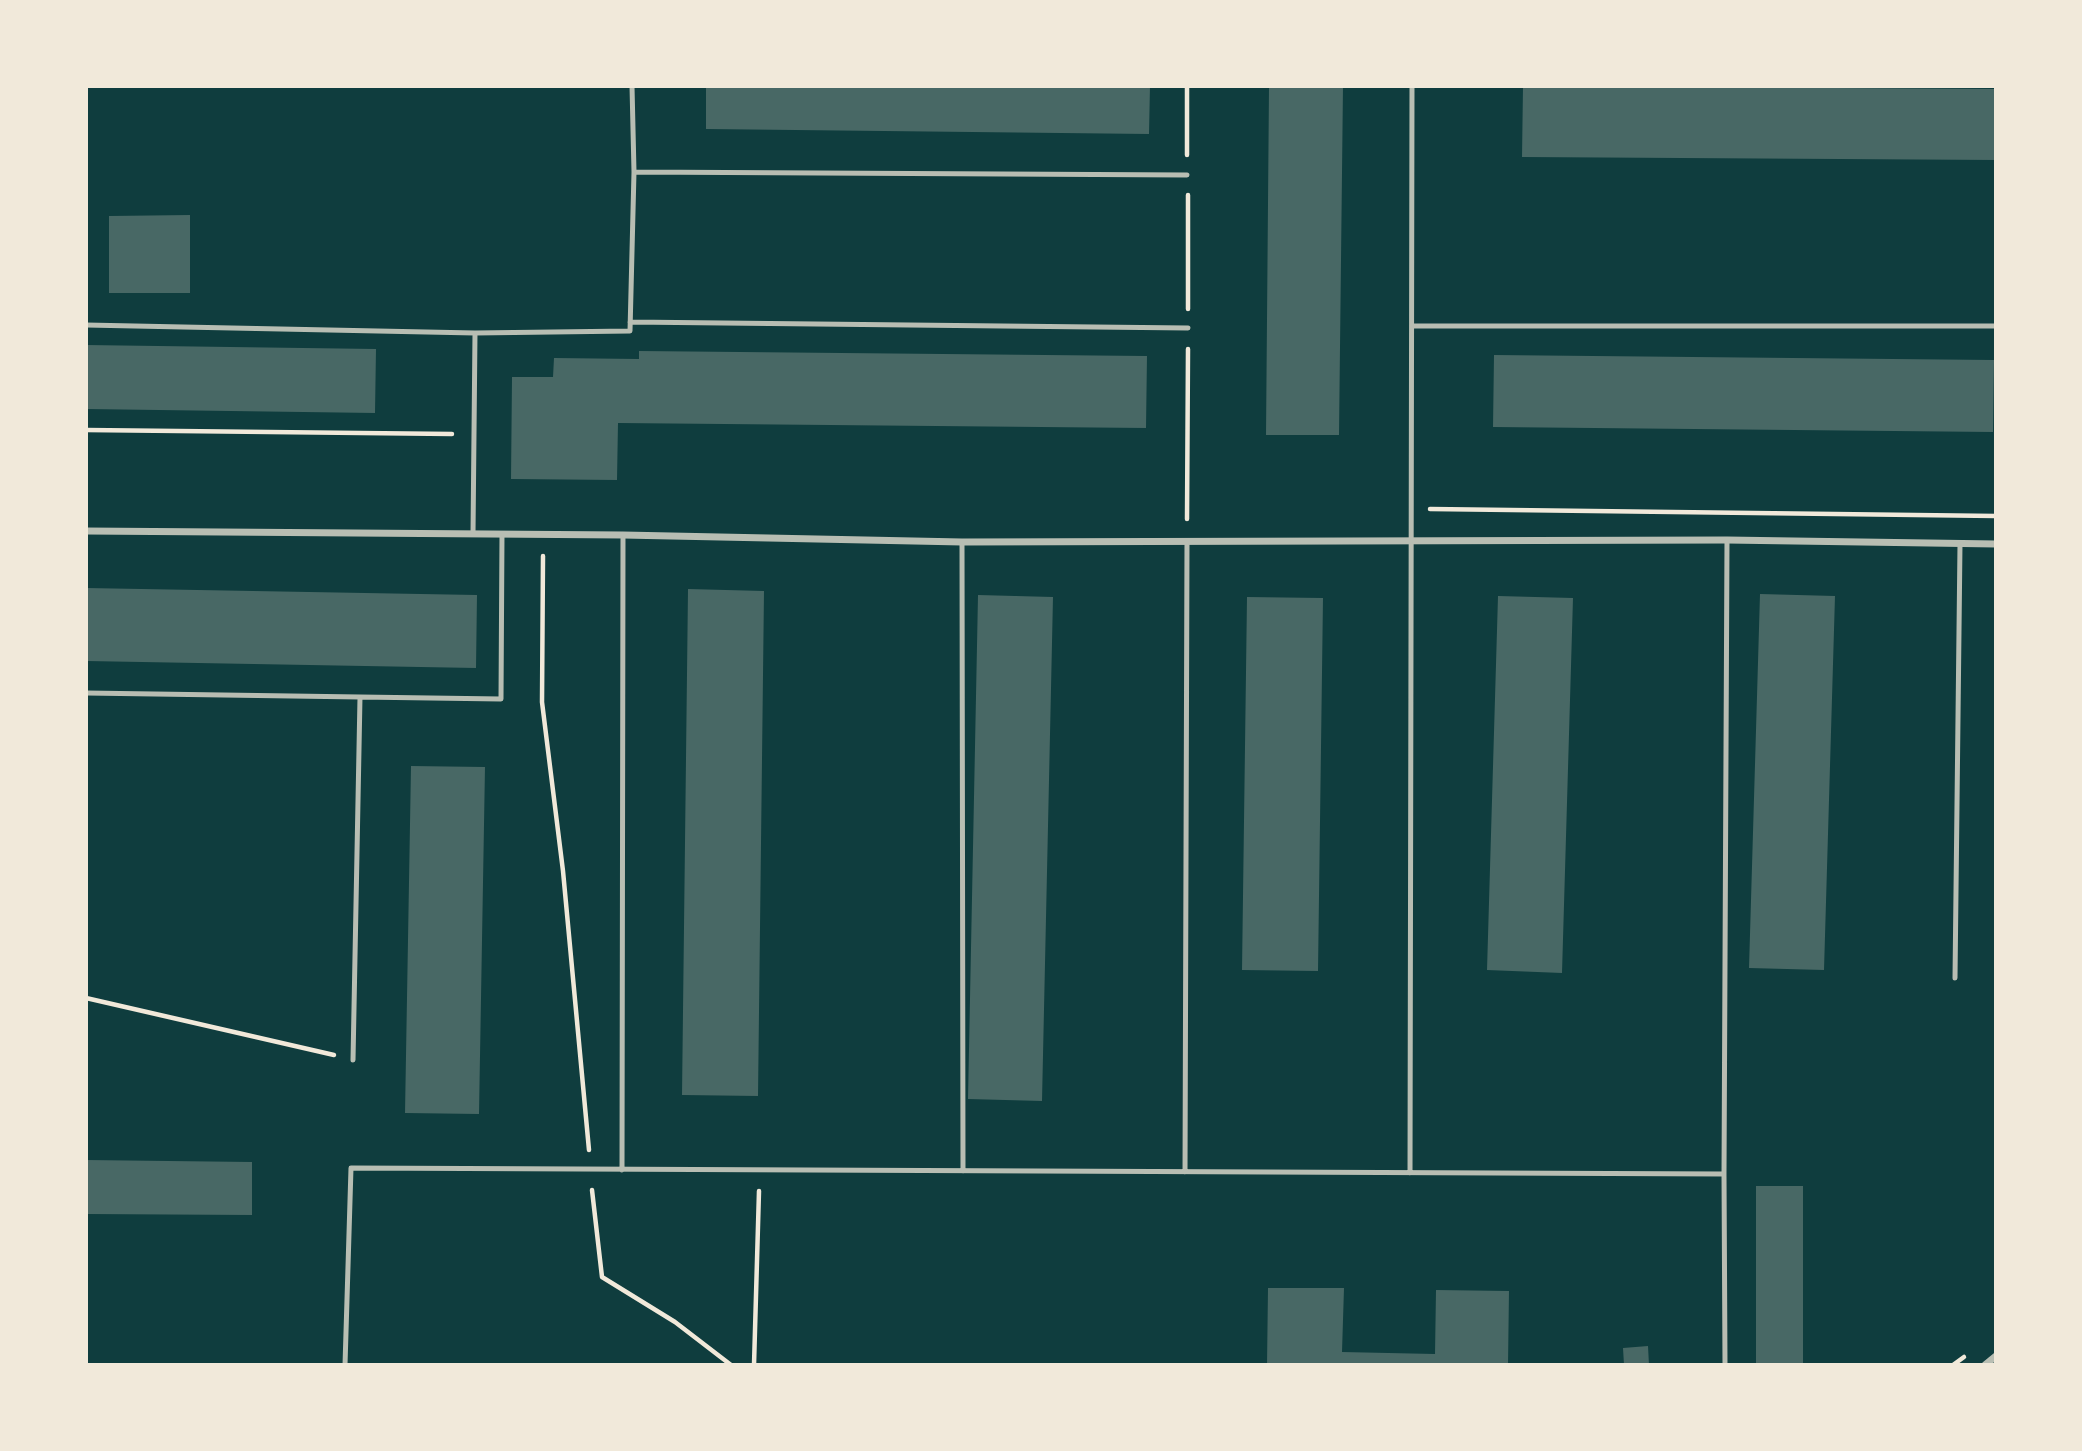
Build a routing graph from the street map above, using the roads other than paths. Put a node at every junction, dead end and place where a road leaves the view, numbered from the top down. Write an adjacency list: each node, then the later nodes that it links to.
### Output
1 (632, 86): 3 (lane)
2 (1412, 86): 7 (lane)
3 (634, 172): 4 (lane); 5 (lane)
4 (1187, 175)
5 (630, 322): 9 (lane); 10 (lane)
6 (86, 325): 10 (lane)
7 (1412, 326): 8 (lane); 15 (lane)
8 (1996, 326)
9 (1188, 328)
10 (475, 333): 12 (lane)
11 (86, 531): 12 (street)
12 (473, 534): 13 (street)
13 (502, 534): 14 (street); 22 (lane)
14 (623, 535): 18 (street); 25 (lane)
15 (1412, 540): 16 (street); 17 (street); 28 (lane)
16 (1727, 540): 19 (street); 29 (lane)
17 (1187, 541): 18 (street); 27 (lane)
18 (962, 542): 26 (lane)
19 (1960, 544): 20 (street); 23 (lane)
20 (1996, 544)
21 (86, 693): 22 (lane)
22 (360, 697): 24 (lane)
23 (1955, 978)
24 (353, 1060)
25 (621, 1170): 26 (lane); 31 (lane)
26 (963, 1171): 27 (lane)
27 (1185, 1172): 28 (lane)
28 (1410, 1173): 29 (lane)
29 (1724, 1174): 32 (lane)
30 (1996, 1356): 33 (street)
31 (345, 1365)
32 (1725, 1365)
33 (1985, 1365)

